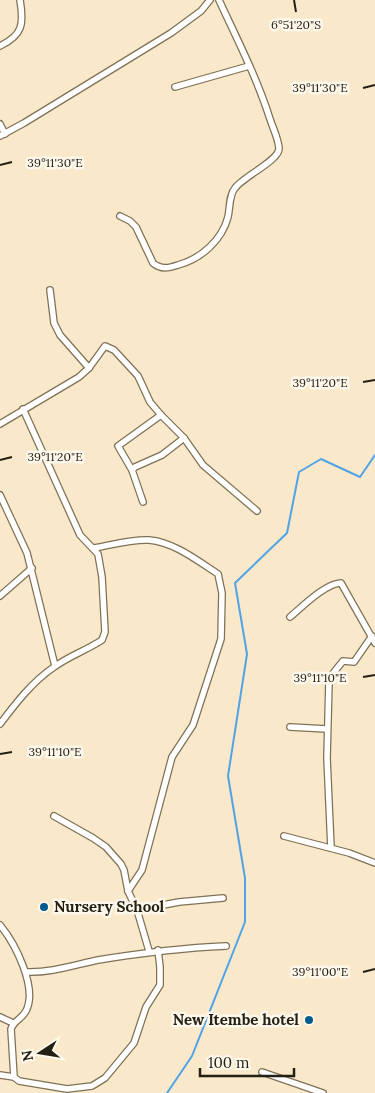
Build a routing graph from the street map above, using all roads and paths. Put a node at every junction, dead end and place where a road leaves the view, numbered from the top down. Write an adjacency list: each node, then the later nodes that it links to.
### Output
1 (20, 0): 4 (street)
2 (210, 0): 8 (street)
3 (219, 0): 5 (street)
4 (0, 46)
5 (249, 66): 6 (street); 9 (street)
6 (175, 87)
7 (0, 124): 8 (street)
8 (3, 135)
9 (120, 216)
10 (50, 290): 11 (street)
11 (89, 368): 12 (street); 13 (street)
12 (23, 409): 14 (street); 20 (street)
13 (161, 415): 15 (street); 16 (street)
14 (0, 424)
15 (184, 438): 16 (street); 19 (street)
16 (132, 470): 18 (street)
17 (0, 495): 21 (street)
18 (143, 502)
19 (257, 511)
20 (94, 548): 26 (street); 34 (street)
21 (32, 568): 22 (street); 26 (street)
22 (0, 596)
23 (290, 617): 24 (street)
24 (372, 636): 25 (street); 29 (street)
25 (375, 643)
26 (55, 666): 27 (street)
27 (0, 724)
28 (290, 727): 29 (street)
29 (327, 729): 32 (street)
30 (54, 816): 34 (street)
31 (284, 836): 32 (street)
32 (331, 848): 33 (street)
33 (375, 863)
34 (128, 891): 36 (street)
35 (223, 898): 36 (street)
36 (137, 910): 40 (street)
37 (0, 925): 41 (street)
38 (226, 946): 39 (street)
39 (158, 950): 40 (street); 46 (street)
40 (150, 951): 41 (street)
41 (26, 972): 43 (street)
42 (0, 1018): 43 (street)
43 (13, 1023): 46 (street)
44 (262, 1072): 47 (street)
45 (0, 1075): 46 (street)
46 (14, 1077)
47 (305, 1090): 48 (street)
48 (323, 1093)

